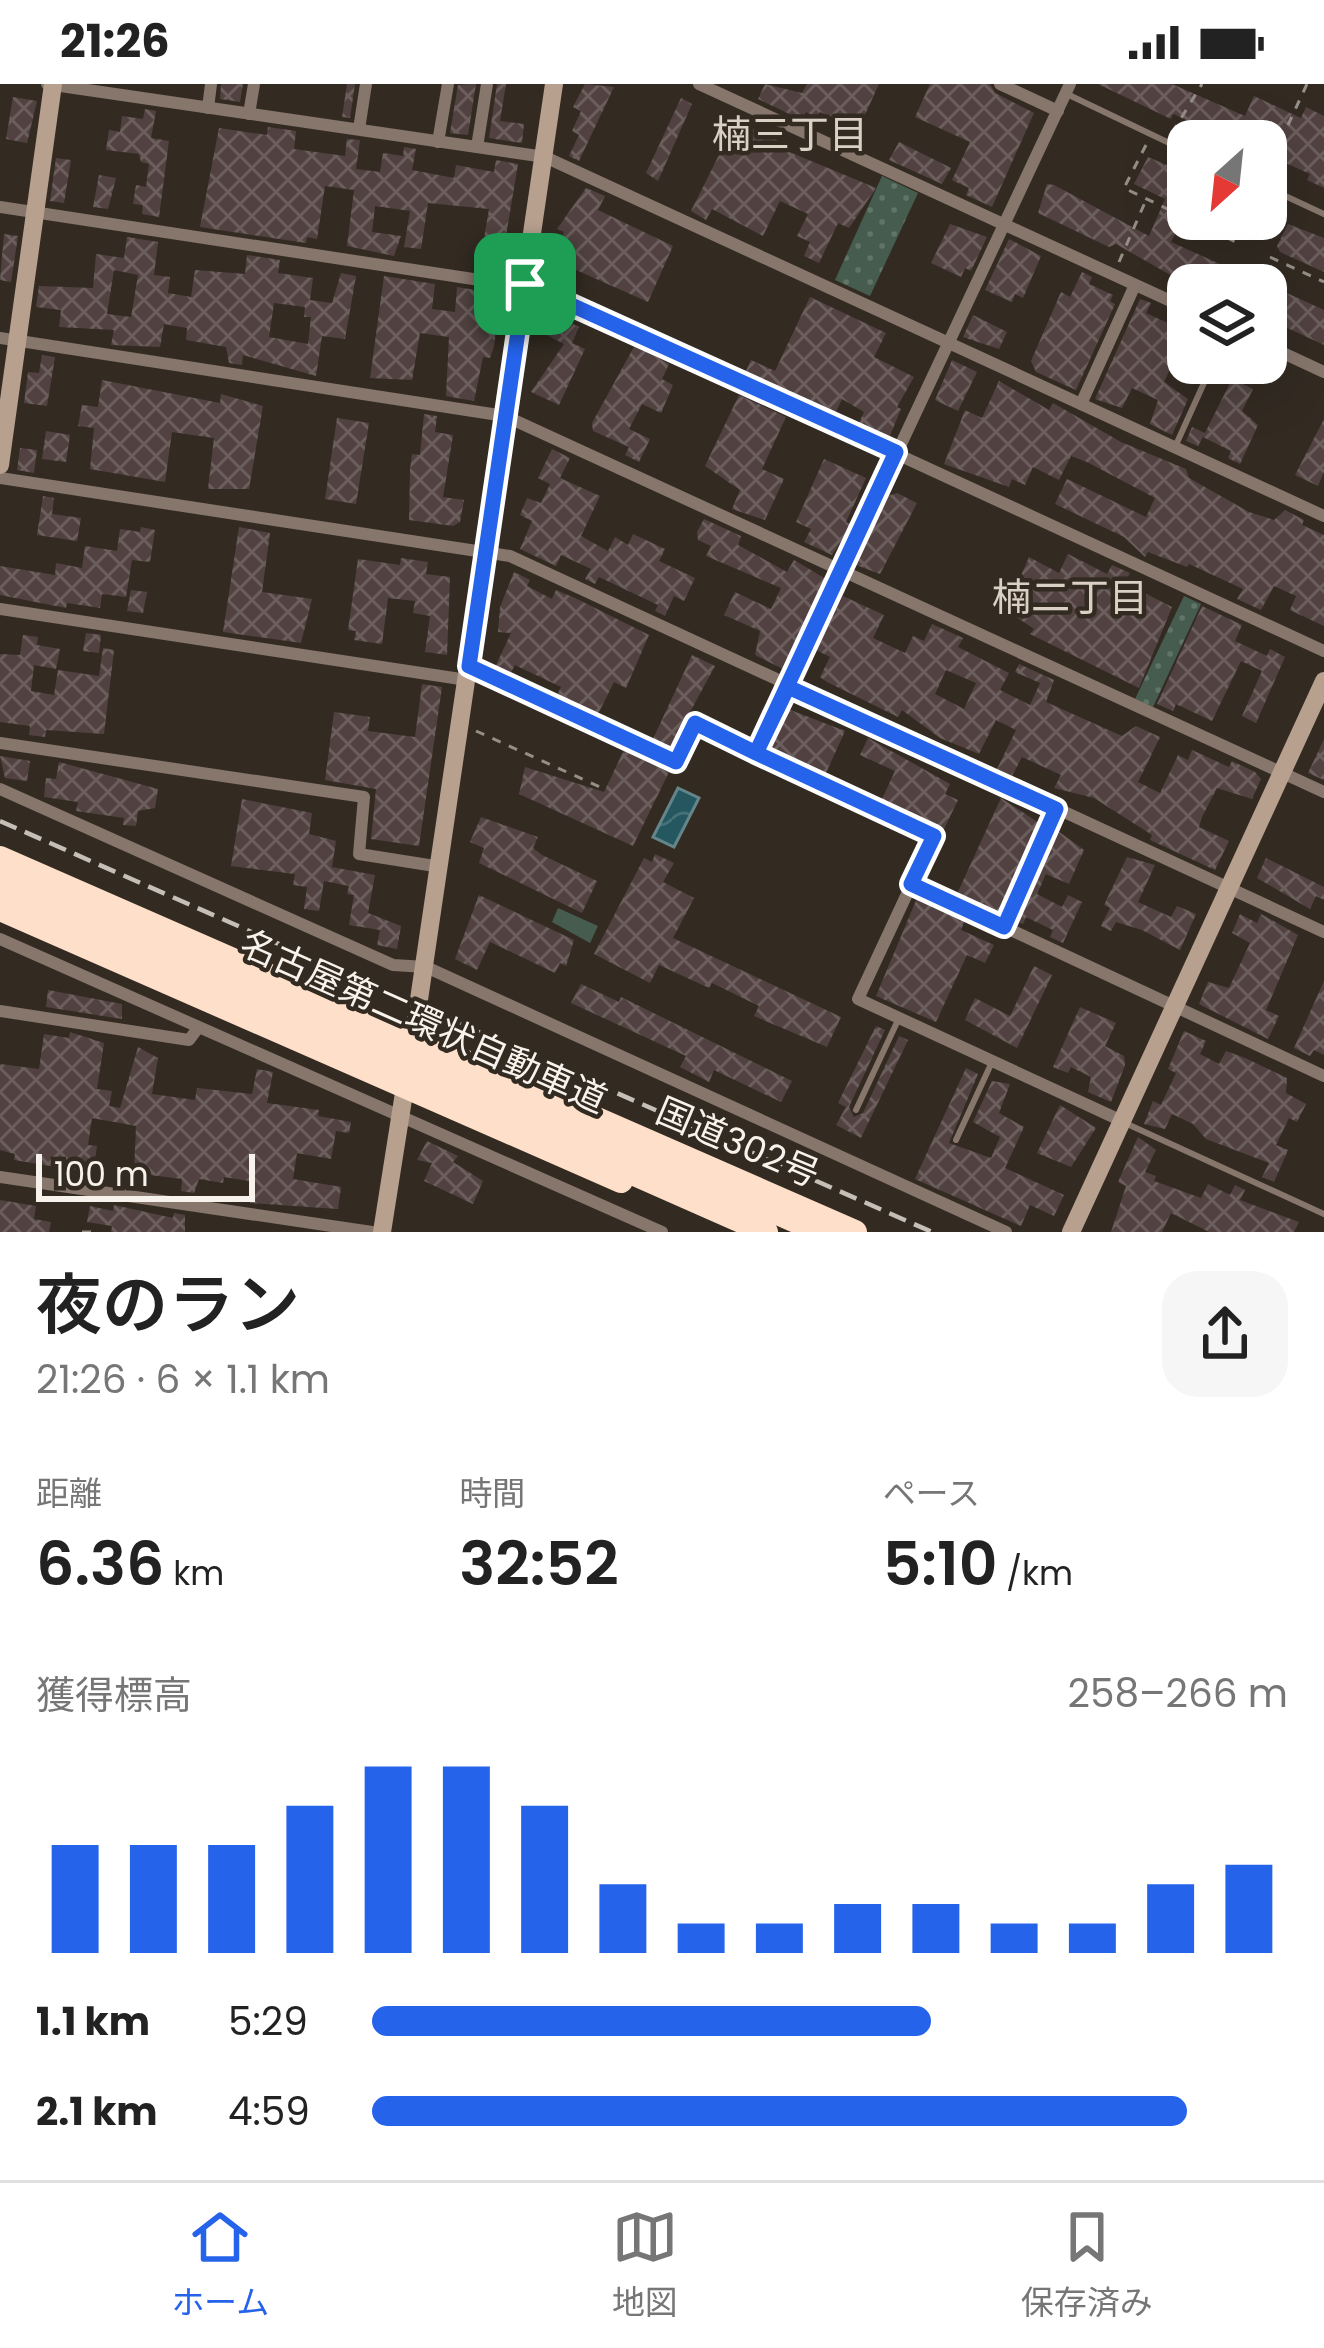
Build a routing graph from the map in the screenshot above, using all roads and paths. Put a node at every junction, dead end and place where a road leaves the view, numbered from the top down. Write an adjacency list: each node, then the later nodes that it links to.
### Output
1 (51, 84): 13 (street); 27 (main road)
2 (212, 84): 13 (street)
3 (254, 84): 15 (street)
4 (366, 84): 17 (street)
5 (448, 84): 19 (street)
6 (487, 84): 22 (street)
7 (554, 84): 23 (main road)
8 (699, 84): 29 (street)
9 (1000, 84): 14 (street)
10 (1202, 84): 18 (path)
11 (1306, 84): 16 (path)
12 (1068, 89): 14 (street); 18 (lane)
13 (208, 108): 15 (street)
14 (1058, 111): 29 (street)
15 (249, 114): 17 (street)
16 (1288, 125)
17 (359, 129): 19 (street)
18 (1163, 140): 20 (lane)
19 (438, 142): 22 (street)
20 (1167, 142)
21 (1147, 143): 25 (path)
22 (477, 147): 23 (street)
23 (544, 158): 34 (main road); 38 (street)
24 (1287, 197): 28 (lane)
25 (1146, 200): 30 (path); 32 (path)
26 (0, 207): 27 (street)
27 (35, 213): 34 (street); 37 (main road)
28 (1324, 214)
29 (1004, 223): 32 (street); 38 (street)
30 (1242, 245)
31 (1270, 257): 33 (path)
32 (1114, 274): 35 (street)
33 (1324, 282)
34 (525, 284): 43 (main road); 45 (street)
35 (1136, 285): 36 (street); 42 (street)
36 (1167, 299)
37 (8, 339): 43 (street); 46 (main road)
38 (948, 340): 42 (street); 45 (street)
39 (1287, 355): 40 (street)
40 (1324, 372)
41 (1204, 384): 44 (lane)
42 (1081, 404): 44 (street)
43 (505, 416): 49 (main road); 50 (street)
44 (1175, 447): 48 (street)
45 (896, 452): 50 (street); 52 (street)
46 (0, 465)
47 (0, 478): 49 (street)
48 (1324, 516)
49 (486, 549): 53 (main road); 55 (street)
50 (841, 569): 55 (street); 59 (street)
51 (0, 609): 53 (street)
52 (1324, 652)
53 (468, 673): 58 (street); 65 (main road)
54 (1324, 681): 59 (main road)
55 (788, 687): 58 (street); 63 (street)
56 (476, 731): 60 (path)
57 (0, 742): 65 (street)
58 (756, 753): 67 (street)
59 (1281, 772): 62 (street); 68 (main road)
60 (600, 787)
61 (0, 789): 76 (street)
62 (1324, 792)
63 (1056, 809): 68 (street); 72 (street)
64 (0, 858): 81 (highway, 国道302号)
65 (441, 867): 76 (main road)
66 (0, 873): 95 (highway, 名古屋第二環状自動車道, bridge)
67 (911, 884): 72 (street); 79 (street)
68 (1230, 890): 73 (street); 77 (main road)
69 (0, 894): 102 (highway, 名古屋第二環状自動車道, bridge)
70 (0, 909): 71 (highway)
71 (41, 927): 75 (street); 82 (highway)
72 (1004, 927): 77 (street)
73 (1324, 932)
74 (0, 939): 75 (street)
75 (59, 966): 80 (street)
76 (426, 968): 81 (main road); 104 (street)
77 (1174, 1007): 85 (street); 89 (main road)
78 (0, 1011): 80 (street)
79 (899, 1018): 83 (street); 87 (lane)
80 (198, 1028): 84 (street)
81 (413, 1038): 86 (main road); 103 (highway, 国道302号)
82 (336, 1058): 84 (street); 86 (highway)
83 (993, 1062): 89 (street); 91 (lane)
84 (288, 1067): 88 (street)
85 (1324, 1076)
86 (405, 1088): 88 (main road); 90 (highway)
87 (856, 1110)
88 (400, 1116): 93 (street); 99 (main road)
89 (1122, 1121): 94 (lane); 105 (main road)
90 (522, 1138): 93 (street); 101 (highway)
91 (956, 1140)
92 (0, 1177): 98 (street)
93 (541, 1179): 100 (street)
94 (1324, 1214)
95 (814, 1229)
96 (82, 1232): 97 (path)
97 (97, 1232)
98 (372, 1232)
99 (382, 1232)
100 (662, 1232)
101 (739, 1232)
102 (766, 1232)
103 (855, 1232)
104 (1006, 1232)
105 (1071, 1232)

